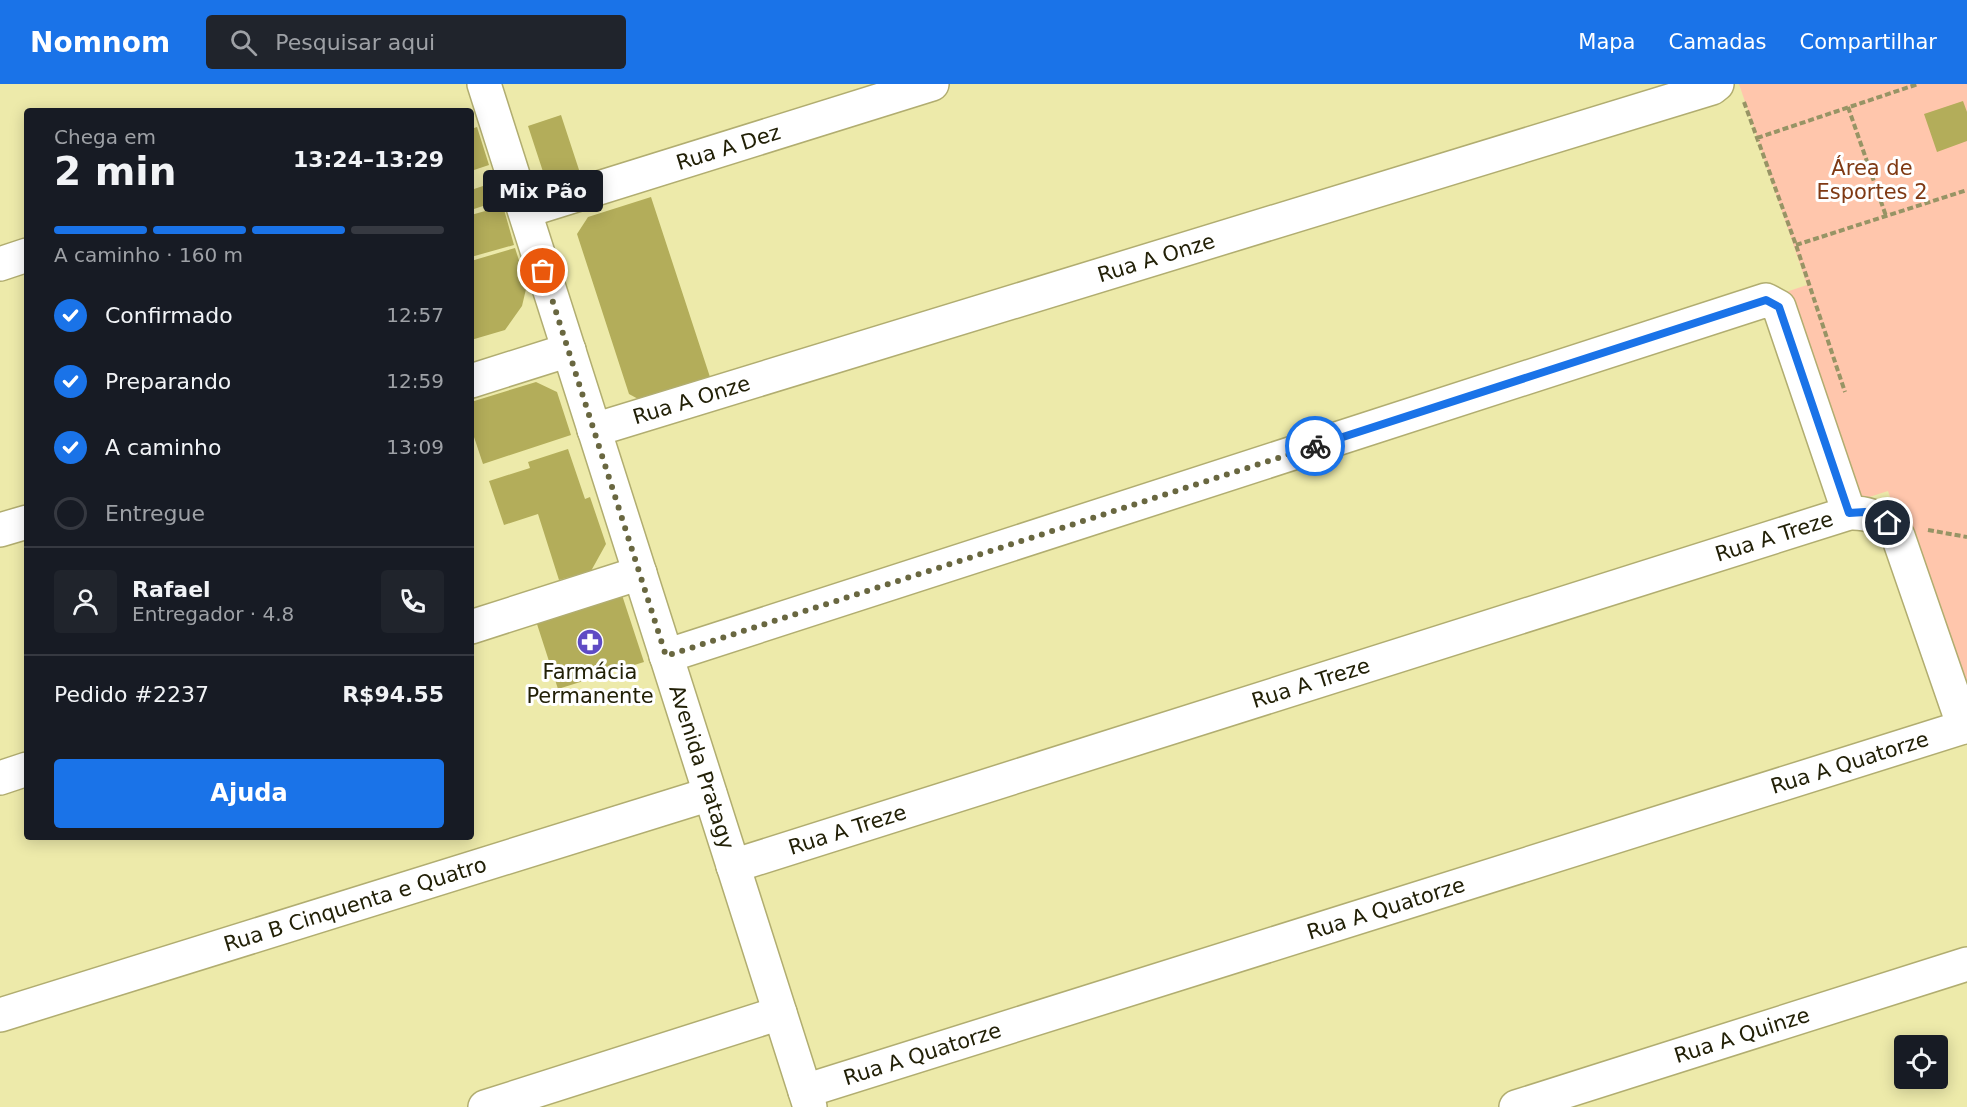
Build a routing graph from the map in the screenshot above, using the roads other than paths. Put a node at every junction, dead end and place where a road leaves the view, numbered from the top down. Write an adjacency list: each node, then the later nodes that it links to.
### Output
1 (932, 84): 4 (street, Rua A Dez)
2 (1729, 89): 9 (street, Rua A Onze)
3 (482, 100): 4 (street, Avenida Pratagy)
4 (525, 211): 7 (street, Avenida Pratagy)
5 (24, 256): 6 (street)
6 (0, 264)
7 (569, 350): 8 (street); 9 (street, Avenida Pratagy)
8 (474, 380)
9 (594, 430): 13 (street, Avenida Pratagy)
10 (1849, 513): 15 (street); 16 (street, Rua A Treze); 20 (street, Rua A Treze)
11 (24, 523): 12 (street)
12 (0, 530)
13 (640, 573): 14 (street); 15 (street, Avenida Pratagy)
14 (474, 626)
15 (666, 656): 19 (street, Avenida Pratagy)
16 (1965, 726): 24 (street, Rua A Quatorze)
17 (24, 770): 18 (street)
18 (0, 778)
19 (710, 794): 20 (street, Avenida Pratagy); 23 (street, Rua B Cinquenta e Quatro)
20 (733, 866): 22 (street, Avenida Pratagy)
21 (1967, 964): 26 (street, Rua A Quinze)
22 (780, 1013): 24 (street, Avenida Pratagy); 25 (street)
23 (0, 1015)
24 (808, 1099)
25 (485, 1107)
26 (1516, 1107)

